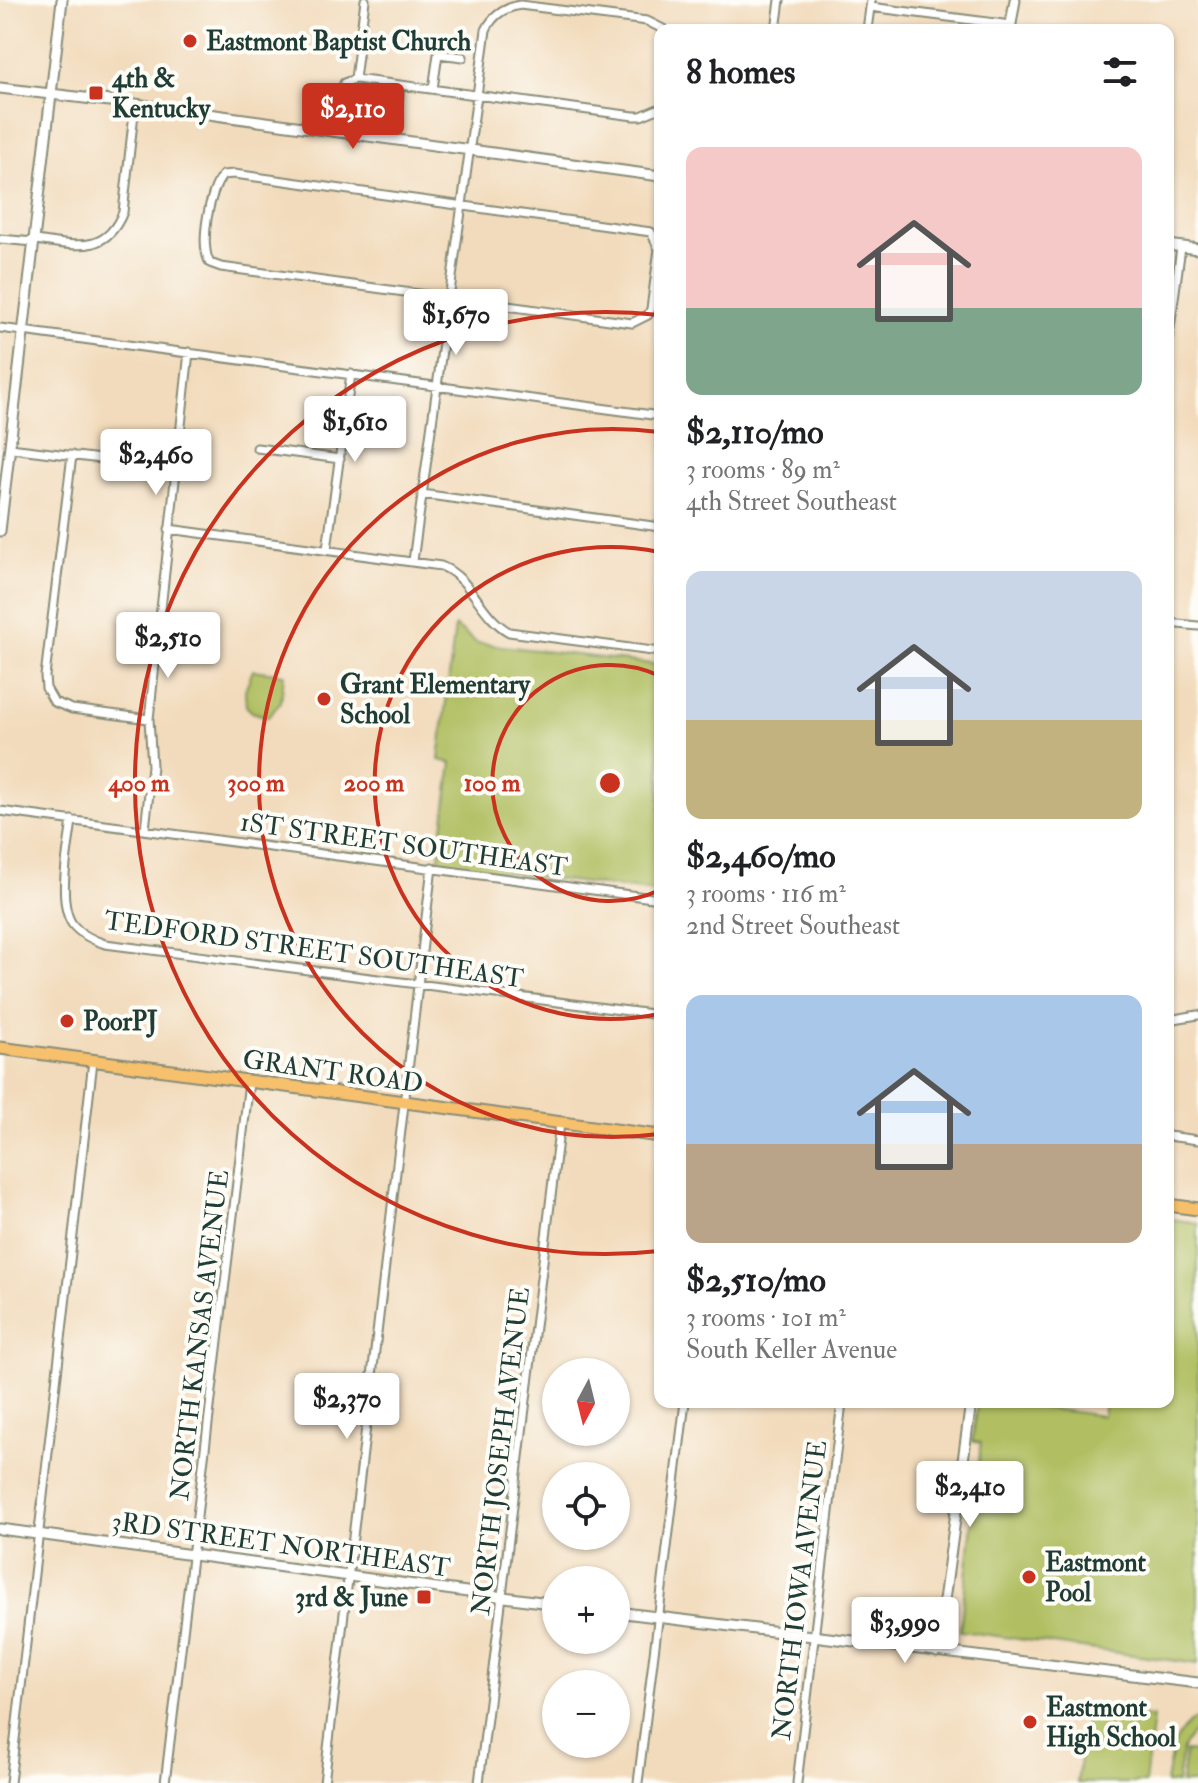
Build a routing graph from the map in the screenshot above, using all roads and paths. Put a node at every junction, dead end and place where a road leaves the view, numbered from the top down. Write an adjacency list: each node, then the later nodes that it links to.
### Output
1 (62, 0): 16 (street)
2 (365, 0): 12 (street)
3 (780, 0): 7 (street)
4 (1015, 0): 10 (street)
5 (871, 3): 8 (street); 9 (street)
6 (654, 24): 17 (street)
7 (777, 24)
8 (868, 24)
9 (989, 24)
10 (1012, 24)
11 (463, 57): 15 (street)
12 (355, 79): 13 (street); 20 (street)
13 (400, 85): 15 (street); 21 (street)
14 (0, 88): 16 (street)
15 (433, 89): 17 (street)
16 (51, 94): 18 (street); 27 (street)
17 (477, 95): 19 (street); 22 (street)
18 (135, 104): 22 (street); 27 (street)
19 (654, 111)
20 (338, 117)
21 (396, 119)
22 (469, 150): 23 (street); 24 (street)
23 (654, 175)
24 (463, 206): 25 (street); 32 (street); 32 (street)
25 (654, 238)
26 (0, 239): 27 (street)
27 (34, 241): 35 (street)
28 (1174, 246): 29 (street)
29 (1181, 247): 30 (street); 33 (street)
30 (1198, 249)
31 (654, 286): 32 (street)
32 (450, 297): 38 (street)
33 (1174, 299)
34 (0, 328): 35 (street)
35 (24, 330): 36 (street); 40 (street)
36 (189, 352): 37 (street); 44 (street)
37 (351, 374): 38 (street); 43 (street)
38 (436, 385): 39 (street); 45 (street)
39 (654, 415)
40 (10, 448): 42 (street); 48 (street)
41 (257, 448): 43 (street)
42 (72, 455): 44 (street); 54 (street)
43 (340, 459): 49 (street)
44 (175, 468): 47 (street)
45 (422, 494): 46 (street); 50 (street)
46 (654, 526)
47 (169, 529): 49 (street); 54 (street)
48 (0, 531)
49 (327, 549): 50 (street)
50 (413, 561): 53 (street)
51 (1174, 624): 52 (street)
52 (1198, 626)
53 (654, 651)
54 (149, 719): 57 (street)
55 (0, 811): 56 (street, 1ST STREET SOUTHEAST)
56 (72, 820): 57 (street, 1ST STREET SOUTHEAST); 60 (street, TEDFORD STREET SOUTHEAST)
57 (145, 829): 58 (street, 1ST STREET SOUTHEAST)
58 (432, 867): 59 (street, 1ST STREET SOUTHEAST); 60 (street)
59 (654, 898)
60 (418, 985): 61 (street, TEDFORD STREET SOUTHEAST); 67 (street)
61 (654, 1014)
62 (1198, 1015): 63 (street)
63 (1174, 1019)
64 (0, 1048): 65 (main road, GRANT ROAD)
65 (93, 1061): 66 (main road, GRANT ROAD); 78 (street)
66 (249, 1082): 67 (main road, GRANT ROAD); 79 (street, NORTH KANSAS AVENUE)
67 (404, 1102): 68 (main road, GRANT ROAD); 80 (street)
68 (560, 1123): 69 (main road, GRANT ROAD); 81 (street, NORTH JOSEPH AVENUE)
69 (654, 1135)
70 (1174, 1137): 71 (street)
71 (1198, 1140)
72 (1174, 1206): 73 (main road)
73 (1198, 1209)
74 (684, 1408): 84 (street)
75 (841, 1408): 85 (street, NORTH IOWA AVENUE)
76 (970, 1408): 86 (street)
77 (0, 1529): 78 (street, 3RD STREET NORTHEAST)
78 (38, 1534): 79 (street, 3RD STREET NORTHEAST); 88 (street)
79 (194, 1554): 80 (street, 3RD STREET NORTHEAST); 89 (street, NORTH KANSAS AVENUE)
80 (347, 1574): 81 (street, 3RD STREET NORTHEAST); 90 (street)
81 (503, 1597): 82 (street, 3RD STREET NORTHEAST); 91 (street, NORTH JOSEPH AVENUE)
82 (542, 1602)
83 (630, 1614): 84 (street)
84 (659, 1617): 85 (street); 92 (street)
85 (813, 1637): 86 (street); 93 (street, NORTH IOWA AVENUE)
86 (937, 1652): 87 (street)
87 (1198, 1683)
88 (10, 1783)
89 (165, 1783)
90 (324, 1783)
91 (479, 1783)
92 (638, 1783)
93 (797, 1783)

